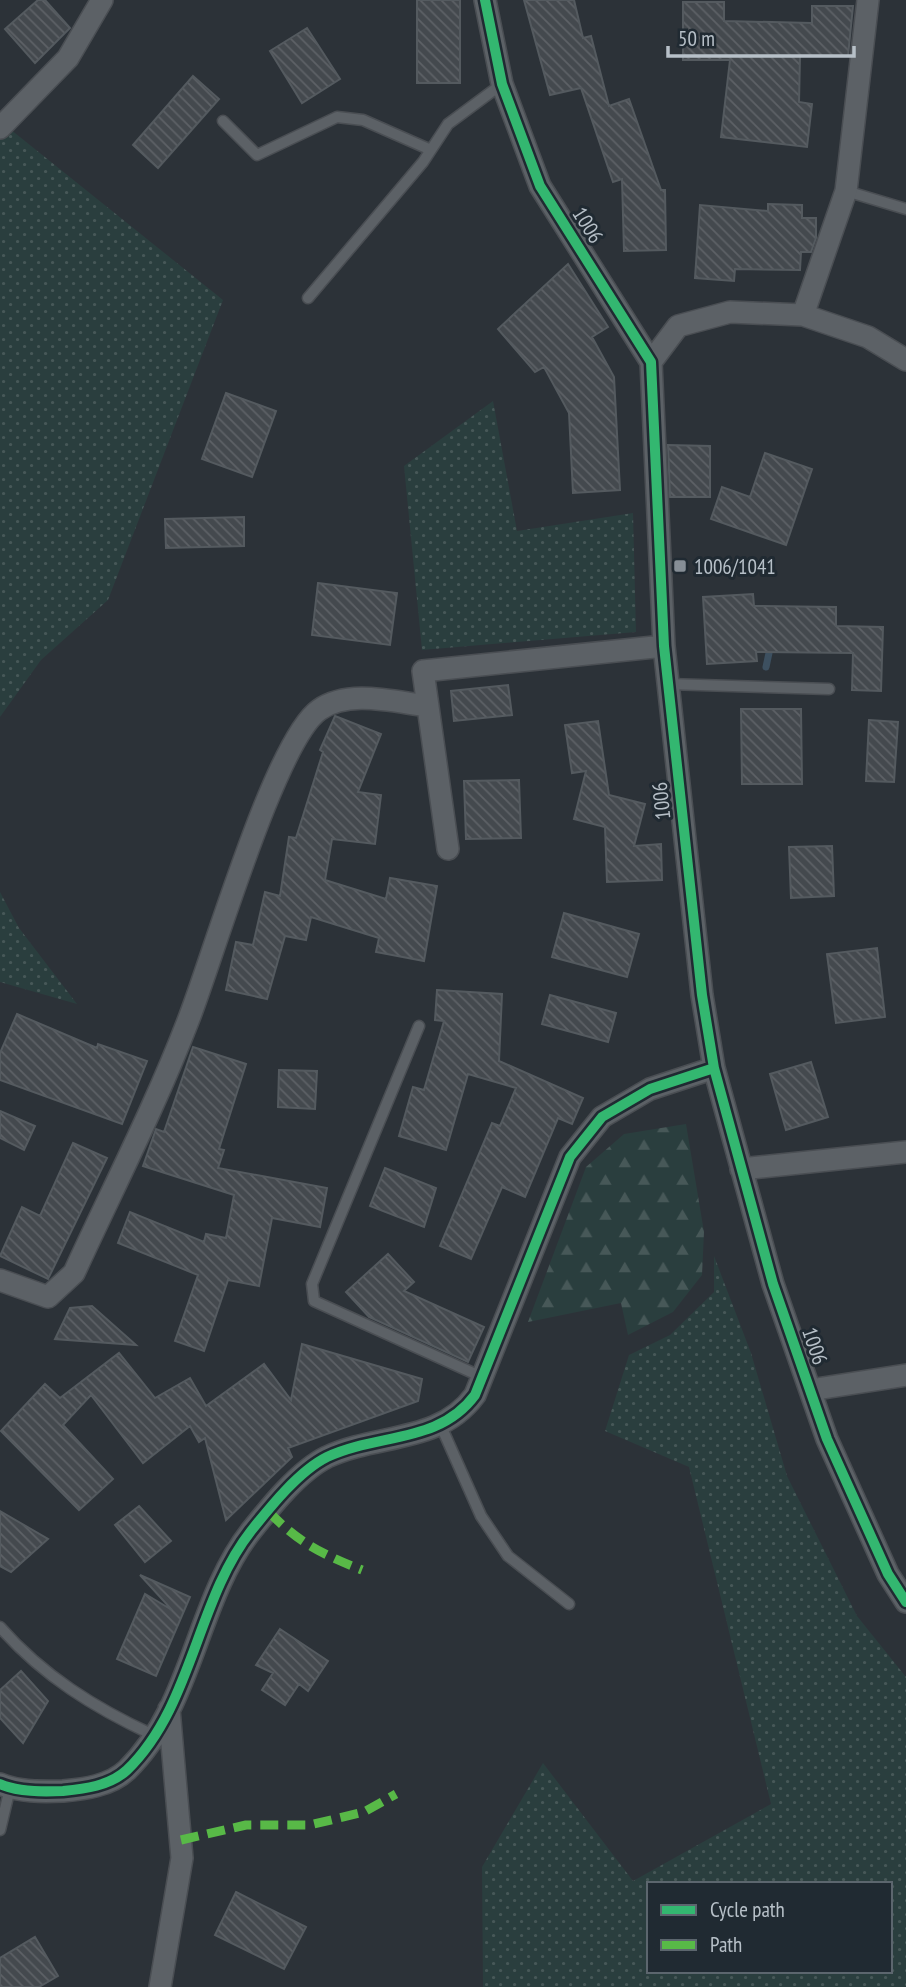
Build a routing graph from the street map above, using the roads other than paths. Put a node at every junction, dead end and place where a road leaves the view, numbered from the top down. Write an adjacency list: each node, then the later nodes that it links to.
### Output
1 (102, 0): 6 (street)
2 (485, 0): 4 (street, 1006)
3 (868, 0): 8 (street)
4 (502, 84): 7 (lane); 13 (street, 1006)
5 (223, 121): 7 (lane)
6 (0, 128)
7 (430, 150): 10 (lane)
8 (846, 191): 9 (lane); 11 (street)
9 (906, 209)
10 (308, 298)
11 (803, 315): 12 (street); 13 (street)
12 (906, 360)
13 (651, 362): 14 (street, 1006)
14 (664, 646): 15 (street, 1006); 17 (street)
15 (668, 684): 16 (lane); 20 (street, 1006)
16 (830, 689)
17 (428, 706): 18 (street); 23 (street)
18 (447, 849)
19 (419, 1026): 25 (lane)
20 (714, 1068): 22 (street, 1006); 25 (street)
21 (906, 1152): 22 (street)
22 (741, 1169): 26 (street, 1006)
23 (0, 1280)
24 (906, 1375): 26 (street)
25 (482, 1377): 27 (street)
26 (810, 1390): 28 (street, 1006)
27 (441, 1426): 29 (lane); 31 (street)
28 (906, 1602)
29 (569, 1604)
30 (0, 1627): 32 (lane)
31 (169, 1709): 32 (street); 35 (street)
32 (153, 1735): 33 (street)
33 (5, 1786): 34 (lane)
34 (0, 1830)
35 (160, 1987)

